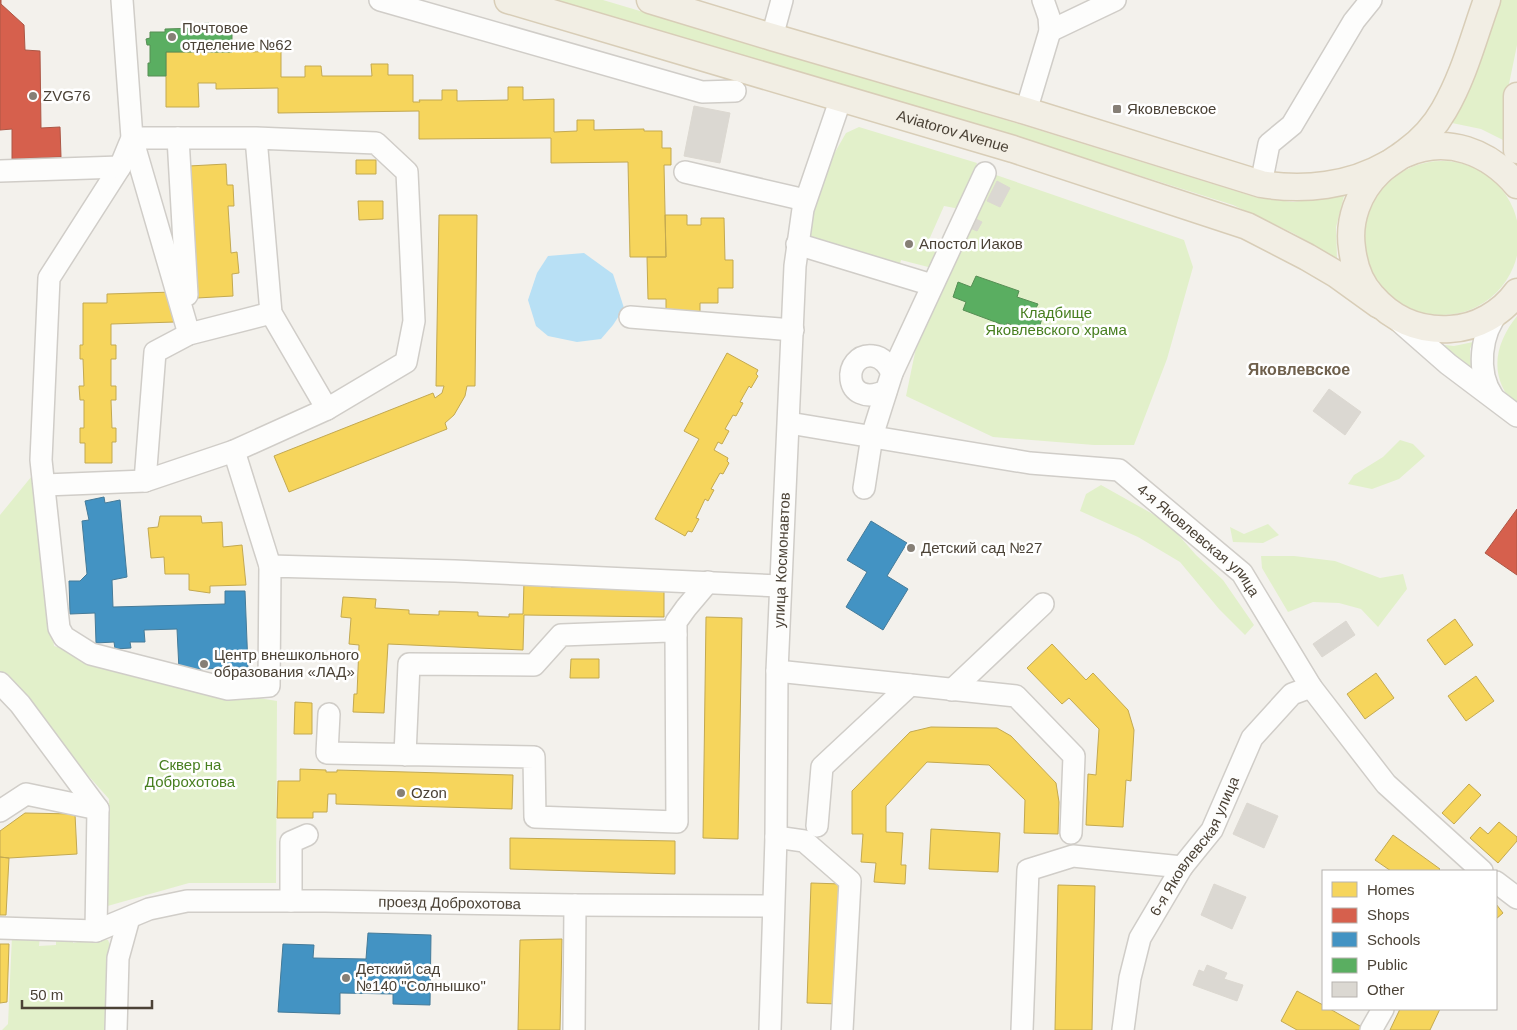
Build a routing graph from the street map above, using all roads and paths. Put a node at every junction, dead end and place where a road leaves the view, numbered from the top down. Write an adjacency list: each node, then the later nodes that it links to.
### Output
1 (122, 0): 16 (street)
2 (380, 0): 12 (street)
3 (508, 0): 14 (main road, Aviatorov Avenue)
4 (782, 0): 11 (street)
5 (1043, 0): 10 (street)
6 (1115, 0): 10 (street)
7 (1371, 0): 25 (street)
8 (1487, 0): 20 (main road)
9 (666, 2): 11 (main road)
10 (1050, 31): 15 (street)
11 (772, 37): 15 (main road)
12 (735, 91)
13 (1517, 96): 19 (main road)
14 (841, 98): 27 (street, улица Космонавтов); 31 (main road, Aviatorov Avenue)
15 (1026, 111): 25 (main road)
16 (132, 138): 17 (street); 21 (street); 35 (street)
17 (178, 138): 18 (street); 35 (street)
18 (256, 138): 32 (street); 36 (street)
19 (1517, 150)
20 (1393, 161): 25 (main road); 26 (main road); 31 (main road)
21 (120, 167): 22 (street); 42 (street)
22 (0, 171)
23 (685, 172): 27 (street)
24 (985, 173): 29 (street)
25 (1261, 184)
26 (1517, 185)
27 (805, 200): 28 (street, улица Космонавтов)
28 (797, 244): 29 (street); 34 (street, улица Космонавтов)
29 (932, 286): 39 (street)
30 (1510, 302): 31 (main road, Aviatorov Avenue); 37 (street)
31 (1384, 309): 37 (street)
32 (272, 313): 35 (street); 36 (street)
33 (630, 317): 34 (street)
34 (793, 330): 38 (street, улица Космонавтов)
35 (189, 334): 41 (street)
36 (327, 409): 40 (street)
37 (1511, 413)
38 (789, 424): 39 (street, 4-я Яковлевская улица); 46 (street, улица Космонавтов)
39 (872, 436): 43 (street); 52 (street, 4-я Яковлевская улица)
40 (234, 451): 41 (street); 44 (street)
41 (145, 480): 42 (street)
42 (45, 485): 44 (street)
43 (864, 488)
44 (270, 566): 45 (street)
45 (708, 582): 46 (street); 48 (street)
46 (780, 586): 49 (street, улица Космонавтов)
47 (1043, 604): 53 (street)
48 (676, 635): 55 (street); 55 (street)
49 (777, 670): 51 (street); 61 (street, улица Космонавтов)
50 (0, 683): 56 (street)
51 (910, 685): 53 (street); 58 (street)
52 (1310, 687): 62 (street, 6-я Яковлевская улица); 63 (street, 4-я Яковлевская улица)
53 (952, 690): 59 (street)
54 (329, 714): 55 (street)
55 (405, 755)
56 (98, 809): 57 (street); 71 (street)
57 (0, 811)
58 (817, 826)
59 (1071, 833)
60 (307, 835): 66 (street)
61 (776, 837): 68 (street, улица Космонавтов); 76 (street)
62 (1182, 867): 77 (street); 78 (street, 6-я Яковлевская улица)
63 (1481, 870)
64 (1497, 883): 65 (street)
65 (1517, 898)
66 (291, 901): 67 (street, проезд Доброхотова); 69 (street, проезд Доброхотова)
67 (574, 905): 68 (street, проезд Доброхотова); 74 (street)
68 (773, 906): 75 (street, улица Космонавтов)
69 (129, 918): 71 (street, проезд Доброхотова); 73 (street)
70 (0, 928): 71 (street)
71 (96, 931)
72 (1382, 1010): 79 (street)
73 (116, 1030)
74 (574, 1030)
75 (770, 1030)
76 (842, 1030)
77 (1022, 1030)
78 (1123, 1030)
79 (1371, 1030)

